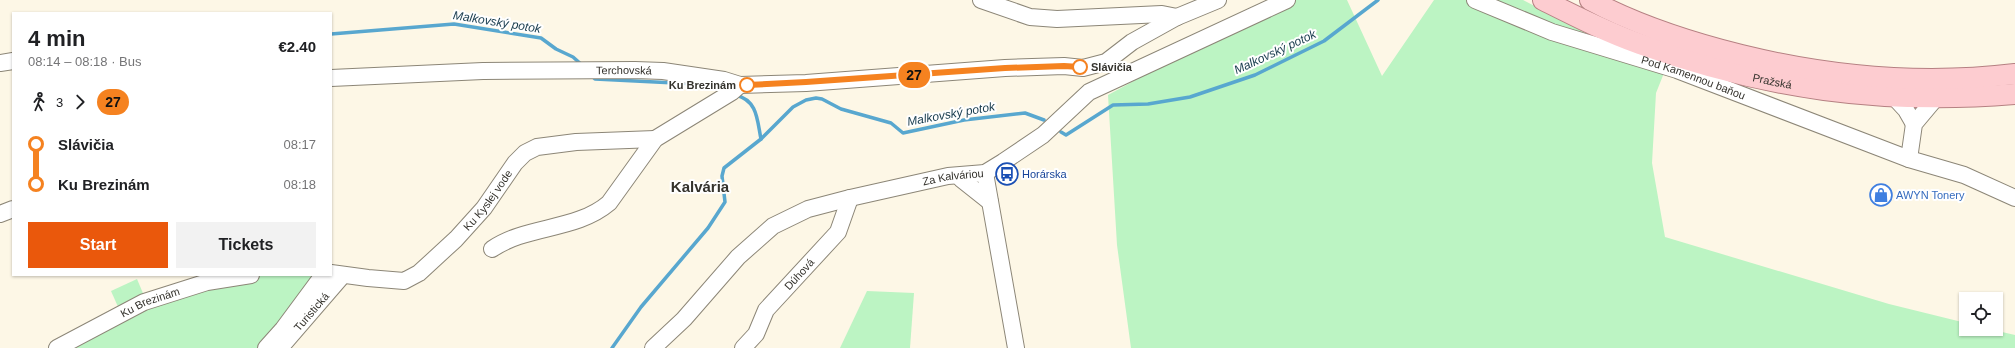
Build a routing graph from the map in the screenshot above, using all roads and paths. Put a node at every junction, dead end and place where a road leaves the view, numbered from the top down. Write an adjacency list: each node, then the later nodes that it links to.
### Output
1 (981, 0): 7 (street)
2 (1218, 0): 7 (street)
3 (1287, 0): 14 (street, Za Kalváriou)
4 (1475, 0): 20 (street, Pod Kamennou baňou)
5 (1543, 0): 16 (main road, Pražská)
6 (1594, 1): 11 (main road, Pražská)
7 (1177, 17): 10 (street, Terchovská)
8 (12, 61): 9 (street)
9 (0, 63)
10 (1083, 68): 13 (street, Terchovská); 14 (street)
11 (2015, 74)
12 (332, 78): 13 (street, Terchovská)
13 (732, 92): 19 (street, Ku Kyslej vode)
14 (1089, 92): 21 (street, Za Kalváriou)
15 (2015, 94): 17 (main road, Pražská)
16 (1894, 97): 17 (main road, Pražská); 18 (street)
17 (1935, 99): 18 (street)
18 (1914, 124): 20 (street)
19 (655, 139): 28 (street, Ku Kyslej vode); 29 (street, Ku Kyslej vode)
20 (1909, 159): 24 (street, Pod Kamennou baňou)
21 (985, 173): 23 (street, Za Kalváriou); 25 (street)
22 (961, 180): 25 (street)
23 (850, 198): 35 (street, Za Kalváriou); 36 (street, Dúhová)
24 (2015, 198)
25 (990, 202): 37 (street)
26 (12, 209): 27 (street)
27 (0, 214)
28 (492, 249)
29 (337, 274): 34 (street, Turistická)
30 (245, 276): 32 (street, Ku Brezinám)
31 (321, 276): 33 (street, Turistická)
32 (57, 348)
33 (266, 348)
34 (280, 348)
35 (653, 348)
36 (743, 348)
37 (1016, 348)

